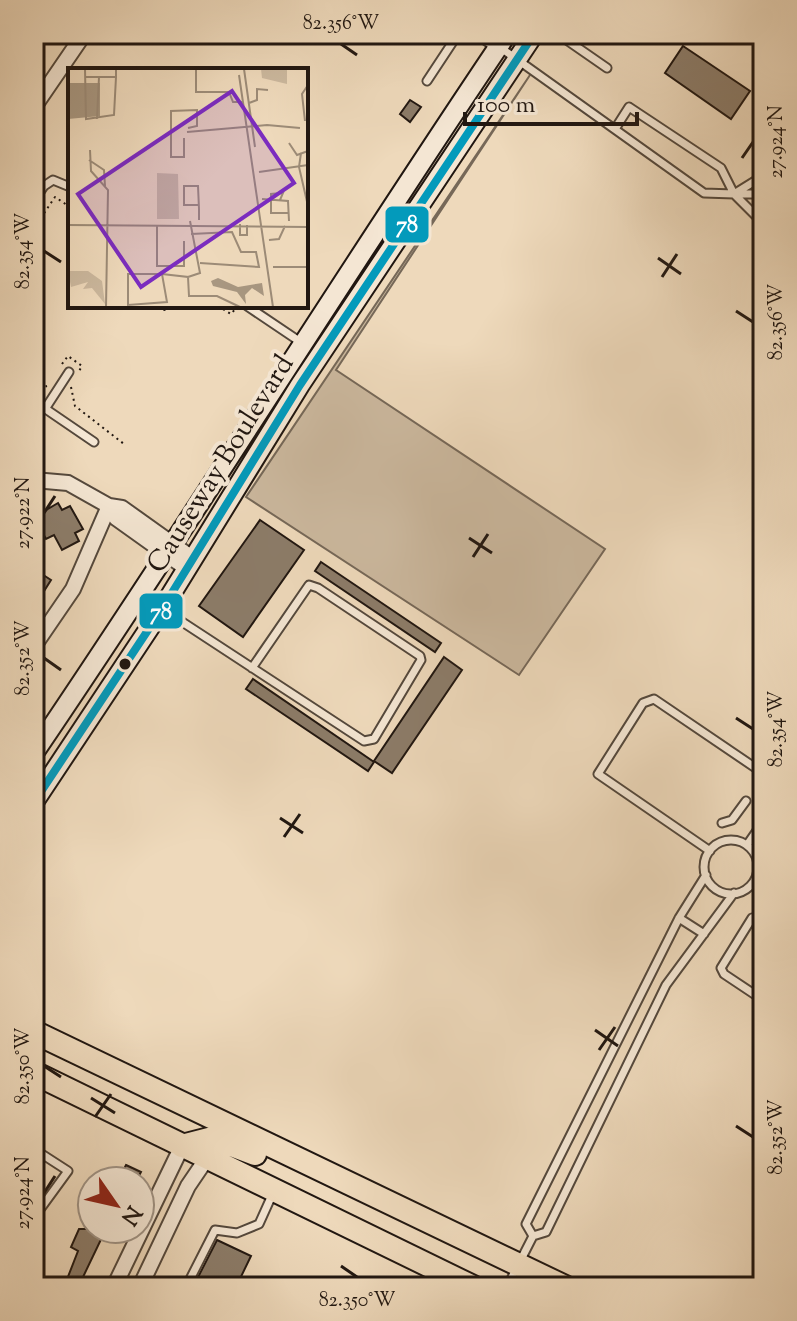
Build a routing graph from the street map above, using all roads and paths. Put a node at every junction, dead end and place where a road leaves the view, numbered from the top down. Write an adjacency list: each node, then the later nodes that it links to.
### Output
1 (84, 34): 10 (street)
2 (458, 34): 9 (lane)
3 (482, 34): 6 (street)
4 (534, 34): 7 (main road, Causeway Boulevard)
5 (558, 34): 8 (lane)
6 (503, 40): 7 (lane); 21 (main road, Causeway Boulevard)
7 (517, 59): 11 (lane); 34 (main road, Causeway Boulevard)
8 (607, 68)
9 (427, 81)
10 (34, 107)
11 (615, 129): 14 (lane); 14 (lane)
12 (763, 176): 14 (lane)
13 (68, 186): 16 (lane)
14 (734, 194): 15 (lane); 18 (lane)
15 (763, 194)
16 (34, 201)
17 (68, 206): 19 (path)
18 (763, 223)
19 (34, 228)
20 (250, 308): 21 (lane)
21 (302, 343): 33 (main road, Causeway Boulevard)
22 (61, 366): 23 (path)
23 (73, 374): 28 (lane)
24 (71, 384): 30 (path)
25 (48, 385): 26 (path)
26 (34, 390)
27 (34, 401): 28 (lane)
28 (45, 409): 29 (lane)
29 (94, 442)
30 (124, 444)
31 (34, 480): 32 (street)
32 (109, 506): 33 (street); 36 (street)
33 (171, 551): 34 (street); 38 (main road, Causeway Boulevard)
34 (189, 563): 35 (main road, Causeway Boulevard)
35 (162, 609): 37 (lane); 41 (main road, Causeway Boulevard)
36 (34, 646)
37 (252, 668): 37 (lane)
38 (34, 753)
39 (763, 773): 45 (lane)
40 (746, 801): 43 (lane)
41 (34, 802)
42 (763, 822): 44 (lane)
43 (722, 823)
44 (747, 845): 45 (lane); 47 (lane)
45 (710, 851): 46 (lane)
46 (706, 875): 49 (lane); 50 (lane)
47 (754, 881): 48 (lane); 49 (lane)
48 (763, 887)
49 (734, 893): 52 (lane)
50 (679, 918): 52 (lane); 62 (lane)
51 (752, 918): 53 (lane)
52 (704, 934): 62 (lane)
53 (763, 1000)
54 (34, 1032): 61 (main road)
55 (34, 1073): 56 (main road)
56 (182, 1146): 58 (main road); 61 (main road); 64 (street)
57 (34, 1149): 60 (lane)
58 (207, 1158): 59 (main road); 65 (street)
59 (274, 1191): 66 (lane); 67 (main road)
60 (34, 1208)
61 (447, 1230): 63 (main road)
62 (533, 1236): 63 (lane)
63 (519, 1265): 68 (lane); 69 (main road)
64 (114, 1287)
65 (140, 1287)
66 (186, 1287)
67 (473, 1287)
68 (507, 1287)
69 (565, 1287)
70 (719, 1287): 71 (lane)
71 (753, 1287)

